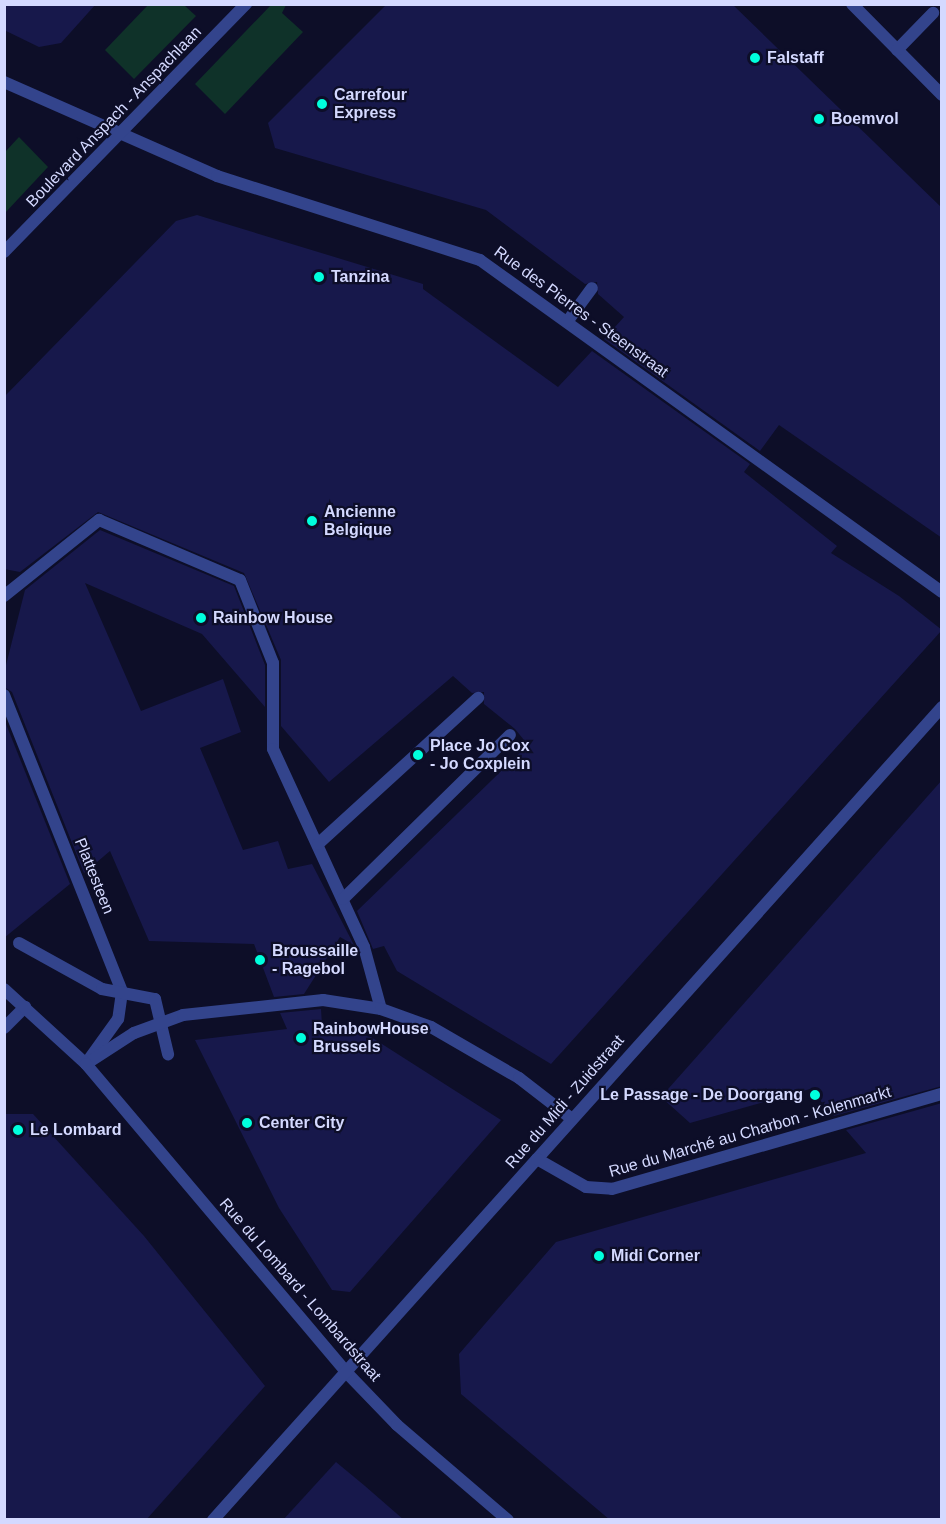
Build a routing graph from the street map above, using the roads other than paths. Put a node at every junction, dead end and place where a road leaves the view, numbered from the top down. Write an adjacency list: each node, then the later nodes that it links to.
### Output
1 (246, 4): 7 (street, Boulevard Anspach - Anspachlaan)
2 (852, 4): 4 (street)
3 (933, 13): 4 (street)
4 (897, 50): 6 (street)
5 (4, 82): 7 (street, Rue des Pierres - Steenstraat)
6 (942, 95)
7 (121, 135): 8 (street, Boulevard Anspach - Anspachlaan); 10 (street, Rue des Pierres - Steenstraat)
8 (4, 252)
9 (592, 288): 10 (street)
10 (567, 322): 11 (street, Rue des Pierres - Steenstraat)
11 (942, 592)
12 (4, 596): 17 (street)
13 (4, 695): 21 (street, Plattesteen)
14 (478, 698): 17 (street)
15 (942, 707): 29 (street, Rue du Midi - Zuidstraat)
16 (510, 735): 18 (street)
17 (318, 844): 18 (street)
18 (343, 899): 23 (street)
19 (19, 943): 21 (street)
20 (4, 989): 22 (street, Rue du Lombard - Lombardstraat)
21 (122, 992): 24 (street); 27 (street)
22 (25, 1007): 25 (street); 27 (street, Rue du Lombard - Lombardstraat)
23 (381, 1009): 24 (street); 29 (street)
24 (160, 1024): 26 (street); 27 (street)
25 (4, 1028)
26 (168, 1054)
27 (86, 1064): 31 (street, Rue du Lombard - Lombardstraat)
28 (942, 1095): 30 (street, Rue du Marché au Charbon - Kolenmarkt)
29 (572, 1119): 30 (street, Rue du Midi - Zuidstraat)
30 (537, 1159): 31 (street, Rue du Midi - Zuidstraat)
31 (347, 1373): 32 (street, Rue du Midi - Zuidstraat); 33 (street, Rue du Lombard - Lombardstraat)
32 (213, 1520)
33 (508, 1520)

